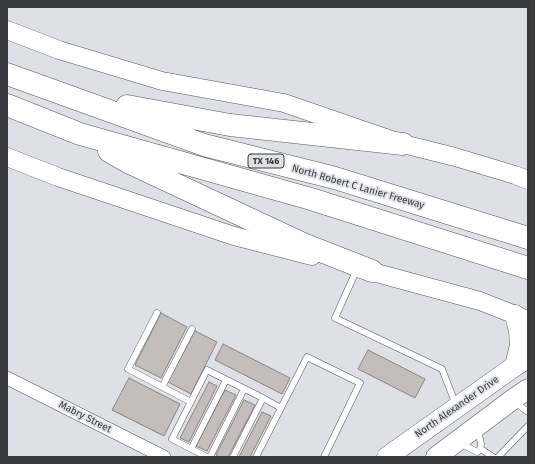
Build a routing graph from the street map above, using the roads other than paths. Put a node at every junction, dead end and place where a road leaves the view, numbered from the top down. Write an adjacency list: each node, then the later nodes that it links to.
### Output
1 (7, 30): 6 (main road)
2 (7, 74): 3 (highway, North Robert C Lanier Freeway / TX 146)
3 (61, 93): 6 (highway); 9 (highway, North Robert C Lanier Freeway / TX 146)
4 (7, 105): 5 (highway, TX 146)
5 (84, 136): 10 (highway, TX 146); 11 (highway)
6 (403, 144): 8 (main road)
7 (7, 157): 11 (main road)
8 (528, 180)
9 (528, 238)
10 (526, 267)
11 (365, 269): 13 (main road); 23 (lane)
12 (157, 313): 18 (lane)
13 (518, 313): 15 (main road)
14 (192, 329): 18 (lane)
15 (521, 362): 23 (main road, North Alexander Drive)
16 (7, 378): 31 (street, Mabry Street)
17 (226, 380): 19 (lane); 22 (lane); 29 (lane)
18 (162, 387): 22 (lane)
19 (244, 389): 21 (lane); 33 (lane)
20 (520, 394): 25 (lane); 26 (main road)
21 (262, 398): 24 (lane); 34 (lane)
22 (191, 402): 29 (lane)
23 (457, 407): 37 (main road, North Alexander Drive)
24 (281, 408): 35 (lane); 36 (lane)
25 (528, 412)
26 (477, 426): 28 (main road); 30 (lane)
27 (528, 426): 40 (lane)
28 (456, 442): 30 (lane); 38 (main road)
29 (191, 449): 32 (lane)
30 (481, 449): 39 (lane)
31 (164, 457)
32 (207, 457)
33 (210, 457)
34 (233, 457)
35 (256, 457)
36 (324, 457)
37 (387, 457)
38 (436, 457)
39 (493, 457)
40 (498, 457)

